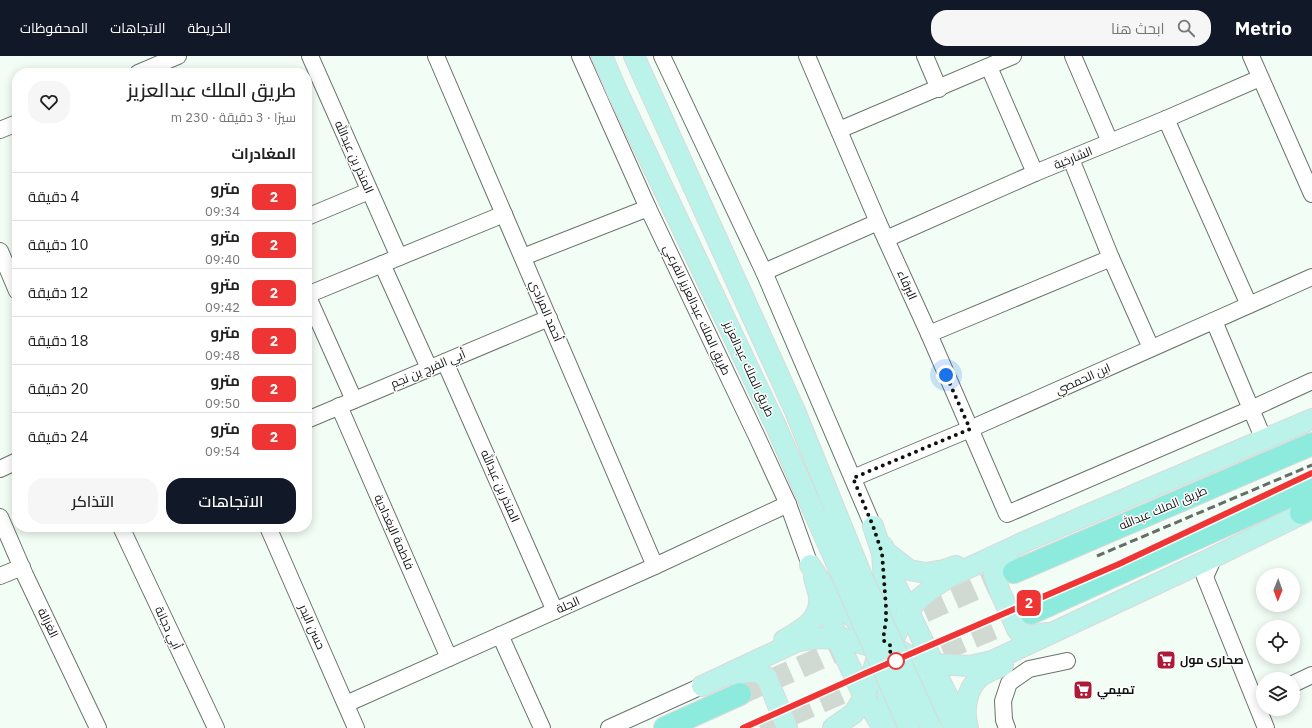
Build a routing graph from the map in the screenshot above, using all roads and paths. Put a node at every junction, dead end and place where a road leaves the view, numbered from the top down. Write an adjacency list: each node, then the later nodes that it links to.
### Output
1 (178, 56): 14 (street)
2 (310, 56): 25 (street, المنذر بن عبدالله)
3 (436, 56): 28 (street, أحمد المرادي)
4 (580, 56): 27 (street, طريق الملك عبدالعزيز الفرعي)
5 (602, 56): 17 (main road, طريق الملك عبدالعزيز)
6 (634, 56): 108 (main road, طريق الملك عبدالعزيز, bridge)
7 (662, 56): 38 (street)
8 (807, 56): 21 (street, البرقاء)
9 (925, 56): 16 (street)
10 (1013, 56): 13 (street)
11 (1072, 56): 22 (street)
12 (1251, 56): 15 (street)
13 (989, 67): 16 (street); 24 (street)
14 (150, 68)
15 (1260, 78): 18 (street, الشارخية); 26 (street)
16 (939, 88): 21 (street)
17 (617, 91): 36 (street); 106 (main road, طريق الملك عبدالعزيز, bridge)
18 (1166, 119): 22 (street, الشارخية); 43 (street)
19 (12, 125): 20 (street)
20 (0, 130)
21 (839, 130): 30 (street, البرقاء)
22 (1110, 142): 23 (street, الشارخية)
23 (1070, 159): 24 (street, الشارخية); 35 (street)
24 (1035, 173): 31 (street, الشارخية)
25 (369, 191): 29 (street); 33 (street, المنذر بن عبدالله)
26 (1312, 194)
27 (648, 208): 34 (street); 36 (street, طريق الملك عبدالعزيز الفرعي)
28 (504, 214): 33 (street); 34 (street, أحمد المرادي)
29 (312, 215)
30 (878, 222): 31 (street, البرقاء); 38 (street)
31 (886, 239): 46 (street, البرقاء)
32 (0, 251): 40 (street)
33 (399, 257): 37 (street)
34 (523, 257): 44 (street, أحمد المرادي)
35 (1111, 258): 46 (street); 47 (street)
36 (675, 263): 64 (street, طريق الملك عبدالعزيز الفرعي)
37 (382, 264): 41 (street); 49 (street)
38 (764, 272): 62 (street)
39 (1312, 277): 43 (street, ابن الحمصي)
40 (12, 279)
41 (312, 293)
42 (312, 306): 51 (street)
43 (1249, 306): 45 (street, ابن الحمصي)
44 (549, 318): 48 (street, أبي الفرج بن نجم); 74 (street, أحمد المرادي)
45 (1214, 321): 47 (street, ابن الحمصي); 53 (street)
46 (929, 334): 57 (street, البرقاء)
47 (1151, 348): 57 (street, ابن الحمصي)
48 (445, 362): 49 (street, أبي الفرج بن نجم); 78 (street, المنذر بن عبدالله)
49 (429, 368): 51 (street, أبي الفرج بن نجم)
50 (1312, 381): 53 (street)
51 (354, 400): 52 (street, أبي الفرج بن نجم)
52 (339, 406): 54 (street, أبي الفرج بن نجم); 85 (street, فاطمة البغدادية)
53 (1251, 409): 57 (street, البرقاء); 58 (street)
54 (312, 418)
55 (1312, 419): 58 (main road, طريق الملك عبدالله)
56 (1312, 424): 58 (main road)
57 (970, 429): 62 (street, ابن الحمصي)
58 (1268, 438): 70 (main road, طريق الملك عبدالله)
59 (1312, 444): 76 (highway, طريق الملك عبدالله)
60 (12, 463): 61 (street)
61 (0, 469)
62 (853, 478): 67 (street)
63 (1312, 486): 81 (highway)
64 (788, 504): 73 (street, طريق الملك عبدالعزيز الفرعي); 74 (street, الجلة)
65 (1308, 510): 72 (main road)
66 (0, 516): 75 (street, الغزالة)
67 (873, 526): 70 (main road); 71 (main road); 73 (main road)
68 (123, 532): 97 (street, أبي دجانة)
69 (270, 532): 94 (street, حسن البدر)
70 (1024, 542): 79 (main road); 80 (main road)
71 (882, 553): 80 (main road); 84 (main road)
72 (1214, 557): 79 (main road); 91 (street)
73 (810, 565): 83 (main road); 84 (main road); 90 (main road)
74 (655, 566): 78 (street, الجلة)
75 (22, 567): 77 (street); 96 (street, الغزالة)
76 (1014, 572)
77 (0, 576)
78 (555, 611): 82 (street, الجلة)
79 (1099, 611): 87 (main road); 111 (main road)
80 (908, 612): 84 (main road); 87 (main road)
81 (1031, 613)
82 (500, 635): 85 (street, الجلة); 99 (street)
83 (837, 639): 84 (main road); 90 (main road); 93 (main road)
84 (886, 647): 87 (main road); 93 (main road); 105 (main road); 109 (main road)
85 (449, 658): 94 (street, الجلة)
86 (1067, 661): 112 (street)
87 (934, 664): 110 (main road)
88 (1312, 675): 89 (street)
89 (1300, 681)
90 (702, 686): 100 (street); 102 (main road)
91 (1256, 692)
92 (740, 694): 101 (highway)
93 (864, 697): 103 (main road); 104 (main road)
94 (346, 704): 98 (street, حسن البدر)
95 (1263, 716): 113 (street)
96 (98, 728)
97 (216, 728)
98 (356, 728)
99 (542, 728)
100 (609, 728)
101 (664, 728)
102 (787, 728)
103 (834, 728)
104 (883, 728)
105 (890, 728)
106 (909, 728)
107 (915, 728): 109 (main road)
108 (931, 728)
109 (955, 728)
110 (963, 728)
111 (968, 728)
112 (1007, 728)
113 (1266, 728)

